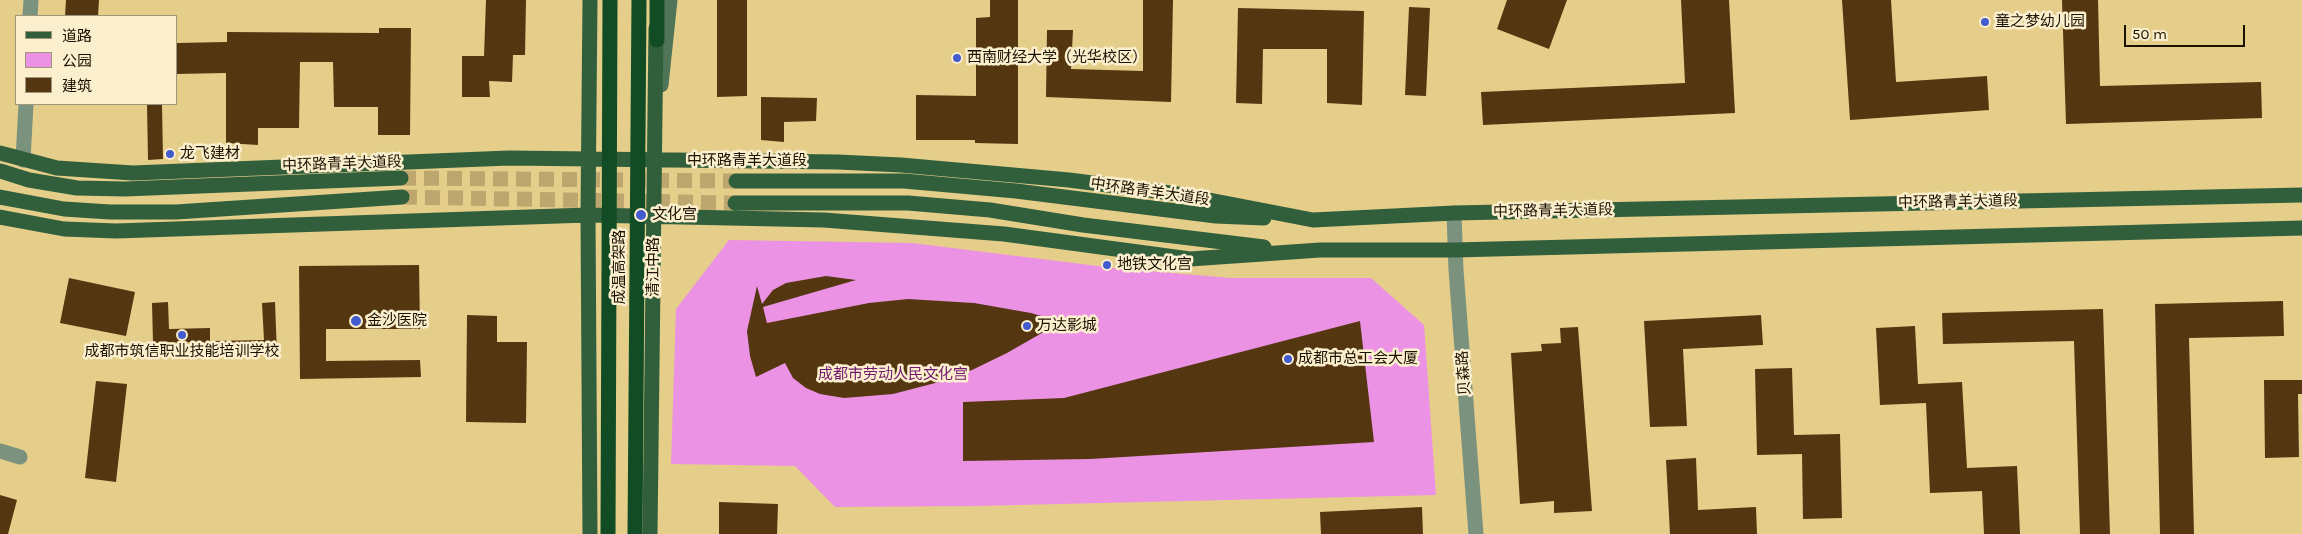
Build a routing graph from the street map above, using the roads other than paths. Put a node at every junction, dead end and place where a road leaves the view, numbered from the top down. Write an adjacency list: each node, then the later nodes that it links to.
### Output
1 (31, 0): 7 (street)
2 (590, 0): 13 (main road)
3 (610, 0): 33 (highway, 成温高架路, bridge)
4 (639, 0): 34 (highway, 成温高架路, bridge)
5 (656, 0): 8 (highway)
6 (670, 0): 10 (street)
7 (30, 15)
8 (657, 40): 10 (main road, 清江中路)
9 (26, 105): 12 (street)
10 (656, 126): 14 (main road, 清江中路)
11 (0, 153): 12 (main road, 中环路青羊大道段)
12 (23, 160): 13 (main road, 中环路青羊大道段)
13 (588, 160): 14 (main road, 中环路青羊大道段); 23 (main road)
14 (656, 161): 25 (main road, 清江中路); 26 (main road, 中环路青羊大道段)
15 (0, 171): 16 (main road)
16 (402, 178)
17 (736, 181): 26 (main road)
18 (2302, 195): 22 (main road, 中环路青羊大道段)
19 (0, 197): 20 (main road)
20 (402, 198)
21 (735, 203): 28 (main road)
22 (1454, 213): 26 (main road, 中环路青羊大道段); 29 (street, 贝森路)
23 (588, 215): 24 (main road); 25 (main road); 32 (main road)
24 (0, 217)
25 (654, 217): 28 (main road); 35 (main road, 清江中路)
26 (1313, 220)
27 (2302, 228): 29 (main road)
28 (1320, 250): 29 (main road)
29 (1456, 250): 36 (street, 贝森路)
30 (0, 451): 31 (street)
31 (20, 457)
32 (590, 534)
33 (607, 534)
34 (635, 534)
35 (650, 534)
36 (1476, 534)

